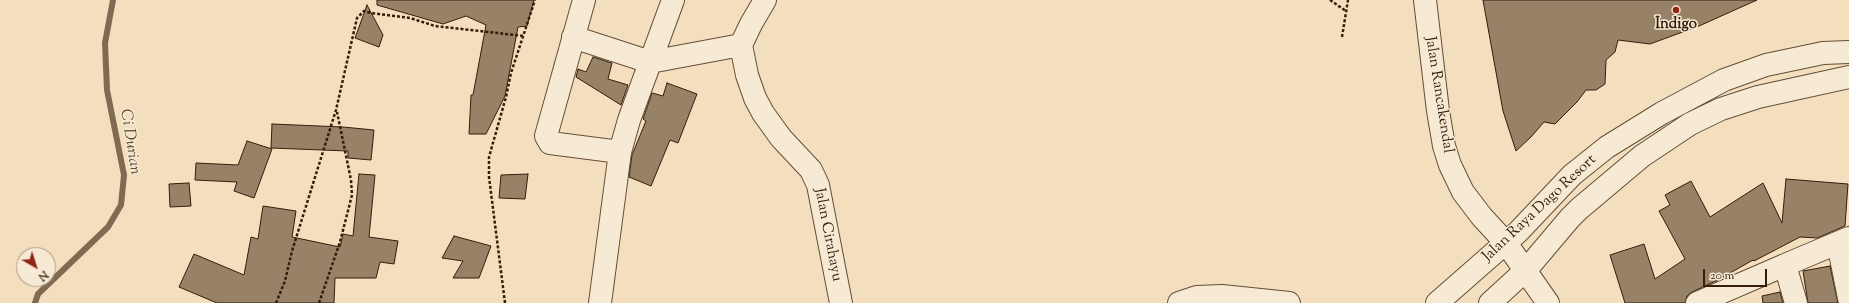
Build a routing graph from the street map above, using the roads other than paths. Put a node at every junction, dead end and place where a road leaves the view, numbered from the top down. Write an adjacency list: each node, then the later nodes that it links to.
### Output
1 (584, 0): 5 (street)
2 (673, 0): 8 (street)
3 (765, 0): 6 (street)
4 (1424, 0): 12 (street, Jalan Rancakendal)
5 (573, 37): 8 (street); 10 (street)
6 (741, 45): 8 (street); 18 (street, Jalan Cirahayu)
7 (1849, 52): 12 (street, Jalan Raya Dago Resort)
8 (650, 62): 10 (street)
9 (1849, 77): 14 (street, Jalan Raya Dago Resort)
10 (620, 152): 17 (street)
11 (1843, 240): 13 (street); 15 (street)
12 (1506, 243): 14 (street, Jalan Rancakendal); 20 (street, Jalan Raya Dago Resort)
13 (1785, 265): 23 (street); 24 (street)
14 (1526, 270): 21 (street, Jalan Raya Dago Resort); 22 (street, Jalan Rancakendal)
15 (1849, 298)
16 (1191, 301): 19 (street)
17 (600, 303)
18 (841, 303)
19 (1289, 303)
20 (1437, 303)
21 (1490, 303)
22 (1548, 303)
23 (1698, 303)
24 (1796, 303)

